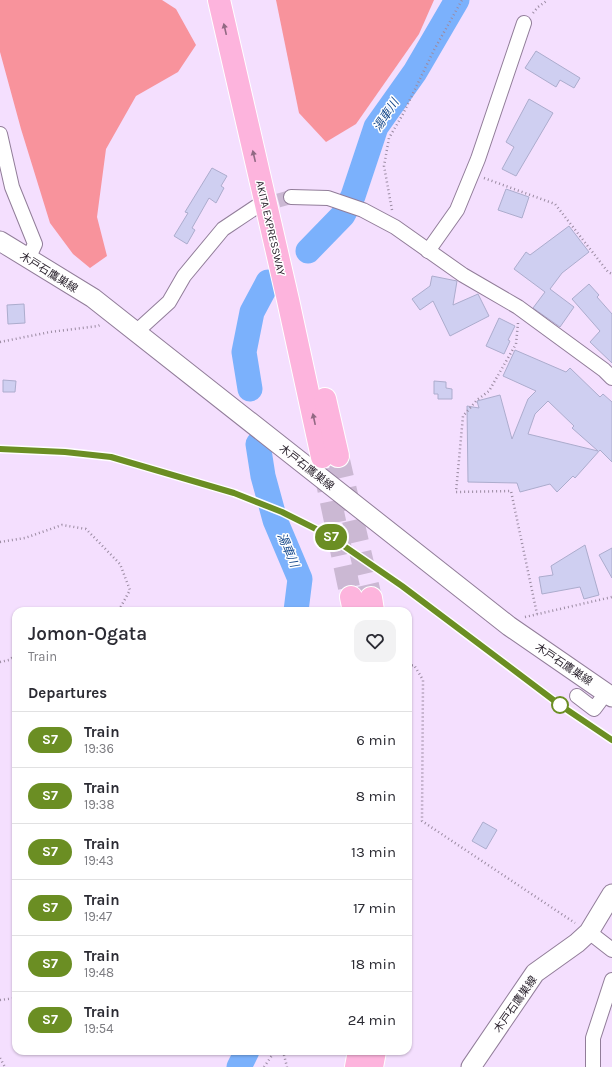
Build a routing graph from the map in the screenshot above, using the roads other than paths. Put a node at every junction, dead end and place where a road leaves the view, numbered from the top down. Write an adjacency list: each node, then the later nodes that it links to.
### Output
1 (219, 0): 2 (highway, AKITA EXPRESSWAY, one-way to 1)
2 (234, 0)
3 (524, 23): 8 (street)
4 (0, 134): 9 (street)
5 (291, 197): 8 (street)
6 (256, 207): 10 (street)
7 (0, 241): 9 (main road, 木戸石鷹巣線)
8 (428, 251): 11 (street)
9 (28, 259): 10 (main road, 木戸石鷹巣線)
10 (136, 332): 13 (main road, 木戸石鷹巣線)
11 (612, 378)
12 (576, 696): 13 (street)
13 (606, 699)
14 (612, 894): 15 (main road, 木戸石鷹巣線)
15 (589, 932): 16 (street); 22 (main road, 木戸石鷹巣線)
16 (612, 950)
17 (612, 980): 23 (street)
18 (358, 1055): 20 (highway)
19 (374, 1055): 21 (highway)
20 (356, 1067)
21 (372, 1067)
22 (471, 1067)
23 (593, 1067)

